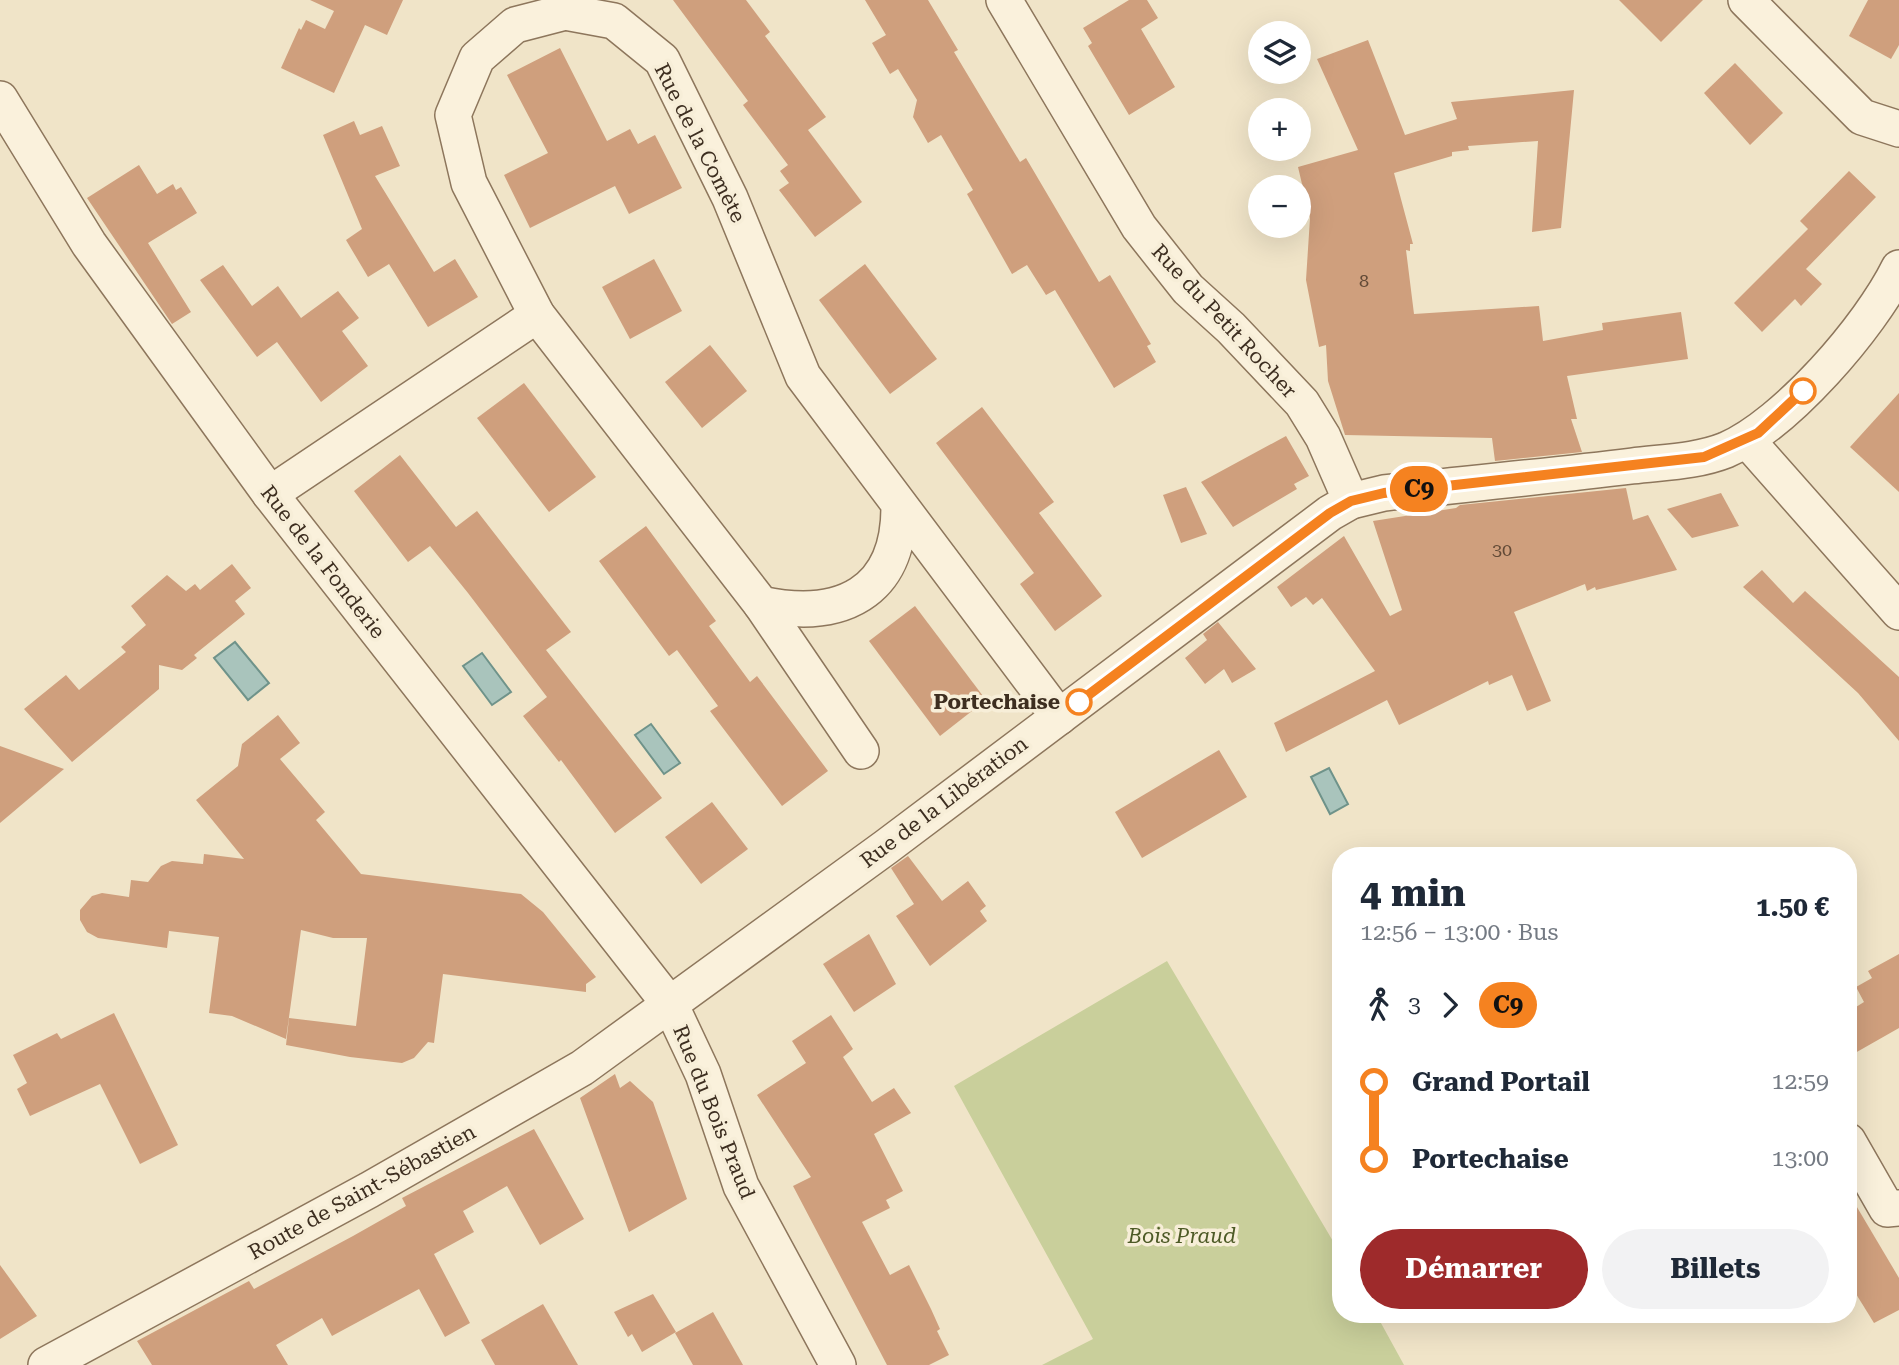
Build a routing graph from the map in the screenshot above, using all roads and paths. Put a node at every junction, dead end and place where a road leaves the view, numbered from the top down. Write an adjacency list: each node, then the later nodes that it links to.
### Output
1 (1004, 0): 9 (street, Rue du Petit Rocher)
2 (1746, 0): 4 (street)
3 (0, 99): 8 (street, Rue de la Fonderie)
4 (1899, 129)
5 (1899, 268): 7 (street, Rue de la Libération)
6 (537, 315): 8 (street); 10 (street, Rue de la Comète); 11 (street, Rue de la Comète)
7 (1747, 440): 9 (street, Rue de la Libération); 12 (street)
8 (270, 494): 15 (street, Rue de la Fonderie)
9 (1351, 501): 13 (street, Rue de la Libération)
10 (899, 505): 11 (street); 13 (street, Rue de la Comète)
11 (761, 604): 14 (street, Rue de la Comète)
12 (1899, 612)
13 (1059, 717): 15 (street, Rue de la Libération)
14 (860, 751)
15 (671, 1006): 18 (street, Route de Saint-Sébastien); 19 (street, Rue du Bois Praud)
16 (1857, 1156): 17 (street)
17 (1899, 1208)
18 (46, 1365)
19 (838, 1365)

